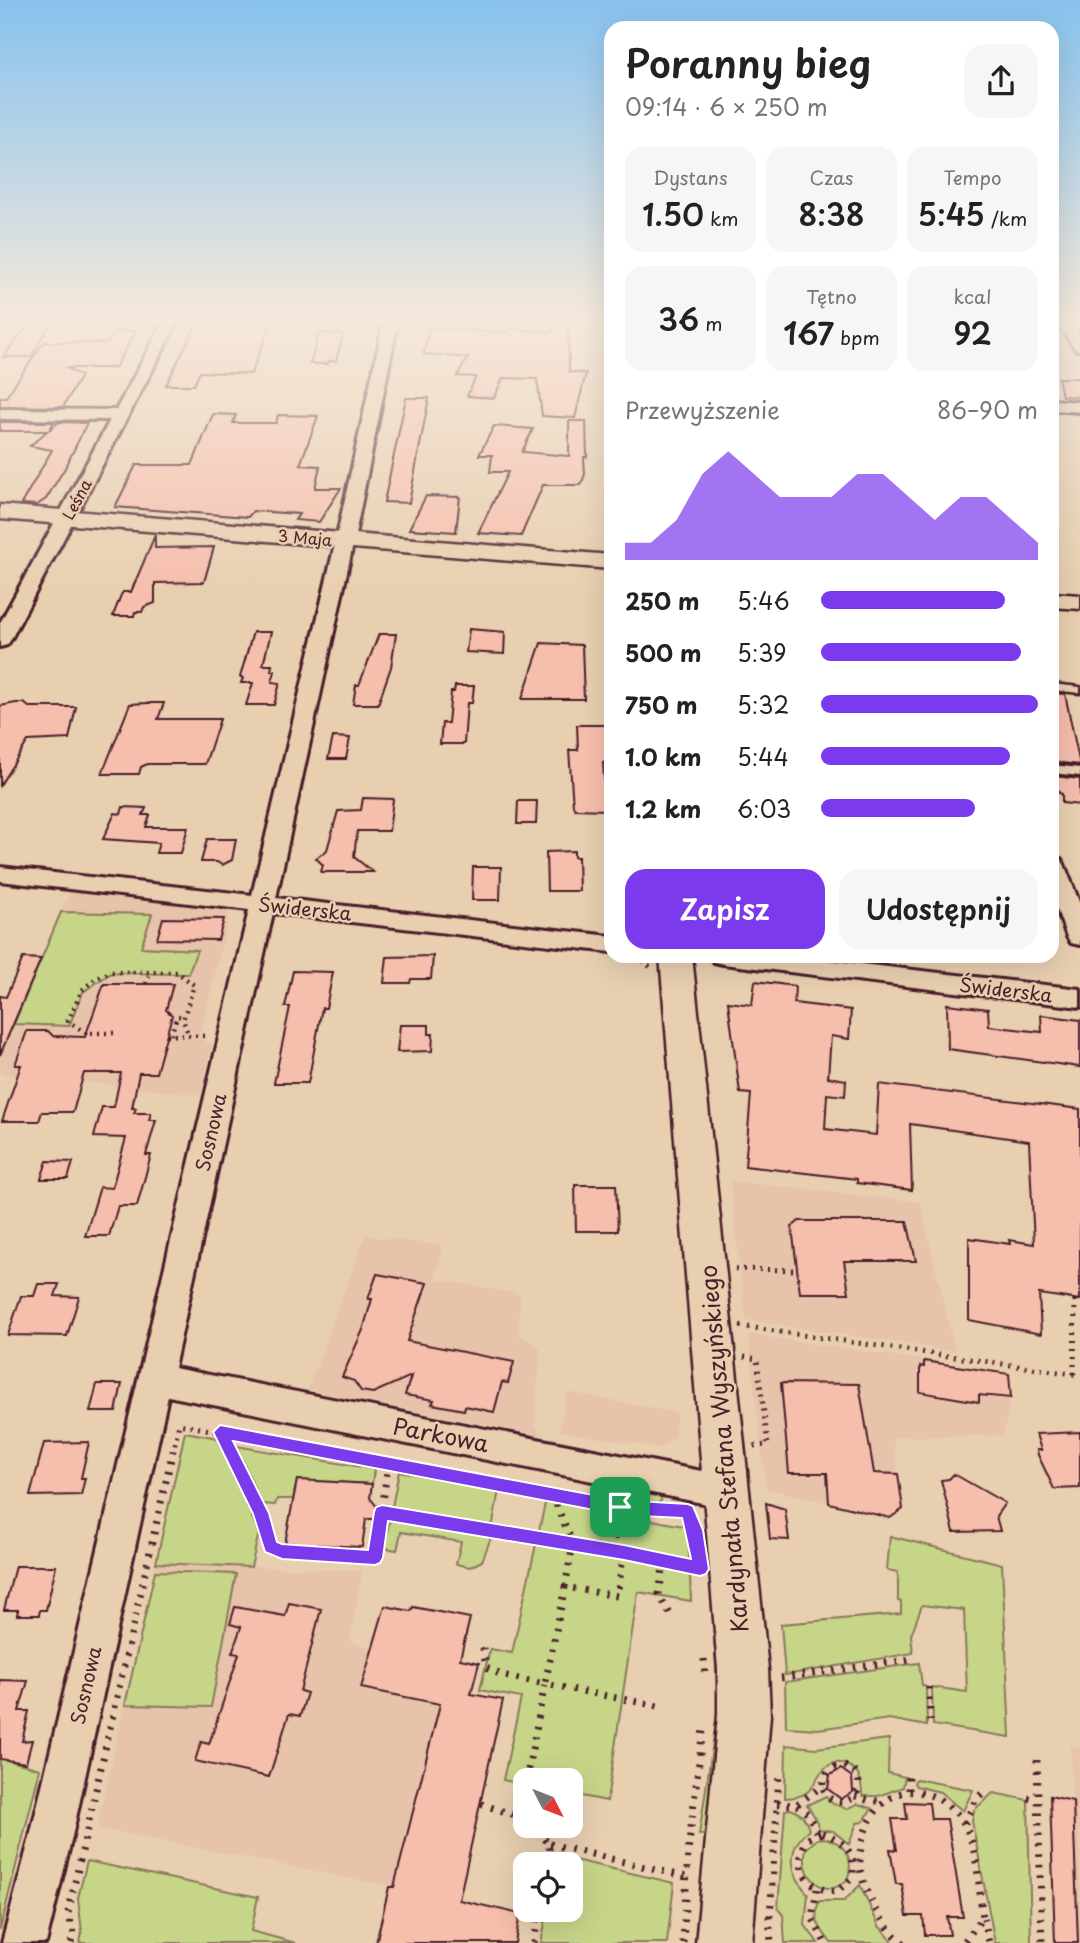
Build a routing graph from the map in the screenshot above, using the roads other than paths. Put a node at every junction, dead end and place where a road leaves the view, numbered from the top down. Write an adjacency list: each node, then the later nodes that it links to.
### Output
1 (122, 412): 4 (street, Leśna)
2 (372, 412): 7 (street, Sosnowa)
3 (0, 414): 4 (street)
4 (120, 415): 6 (street, Leśna)
5 (0, 512): 6 (street, 3 Maja)
6 (66, 518): 7 (street, 3 Maja); 11 (street, Leśna)
7 (345, 540): 8 (street, 3 Maja); 18 (street, Sosnowa)
8 (604, 561)
9 (1059, 600): 10 (street)
10 (1080, 602)
11 (0, 640)
12 (1059, 688): 13 (lane)
13 (1080, 690)
14 (1059, 770): 15 (lane)
15 (1080, 772)
16 (0, 874): 18 (street, Świderska)
17 (1059, 882): 19 (street)
18 (261, 903): 20 (street, Świderska); 24 (street, Sosnowa)
19 (1080, 937)
20 (604, 943)
21 (677, 963): 25 (street, Kardynała Stefana Wyszyńskiego)
22 (782, 963): 23 (street, Świderska)
23 (1080, 998)
24 (154, 1379): 25 (street, Parkowa); 26 (street, Sosnowa)
25 (727, 1492): 27 (street, Kardynała Stefana Wyszyńskiego)
26 (24, 1943)
27 (724, 1943)

